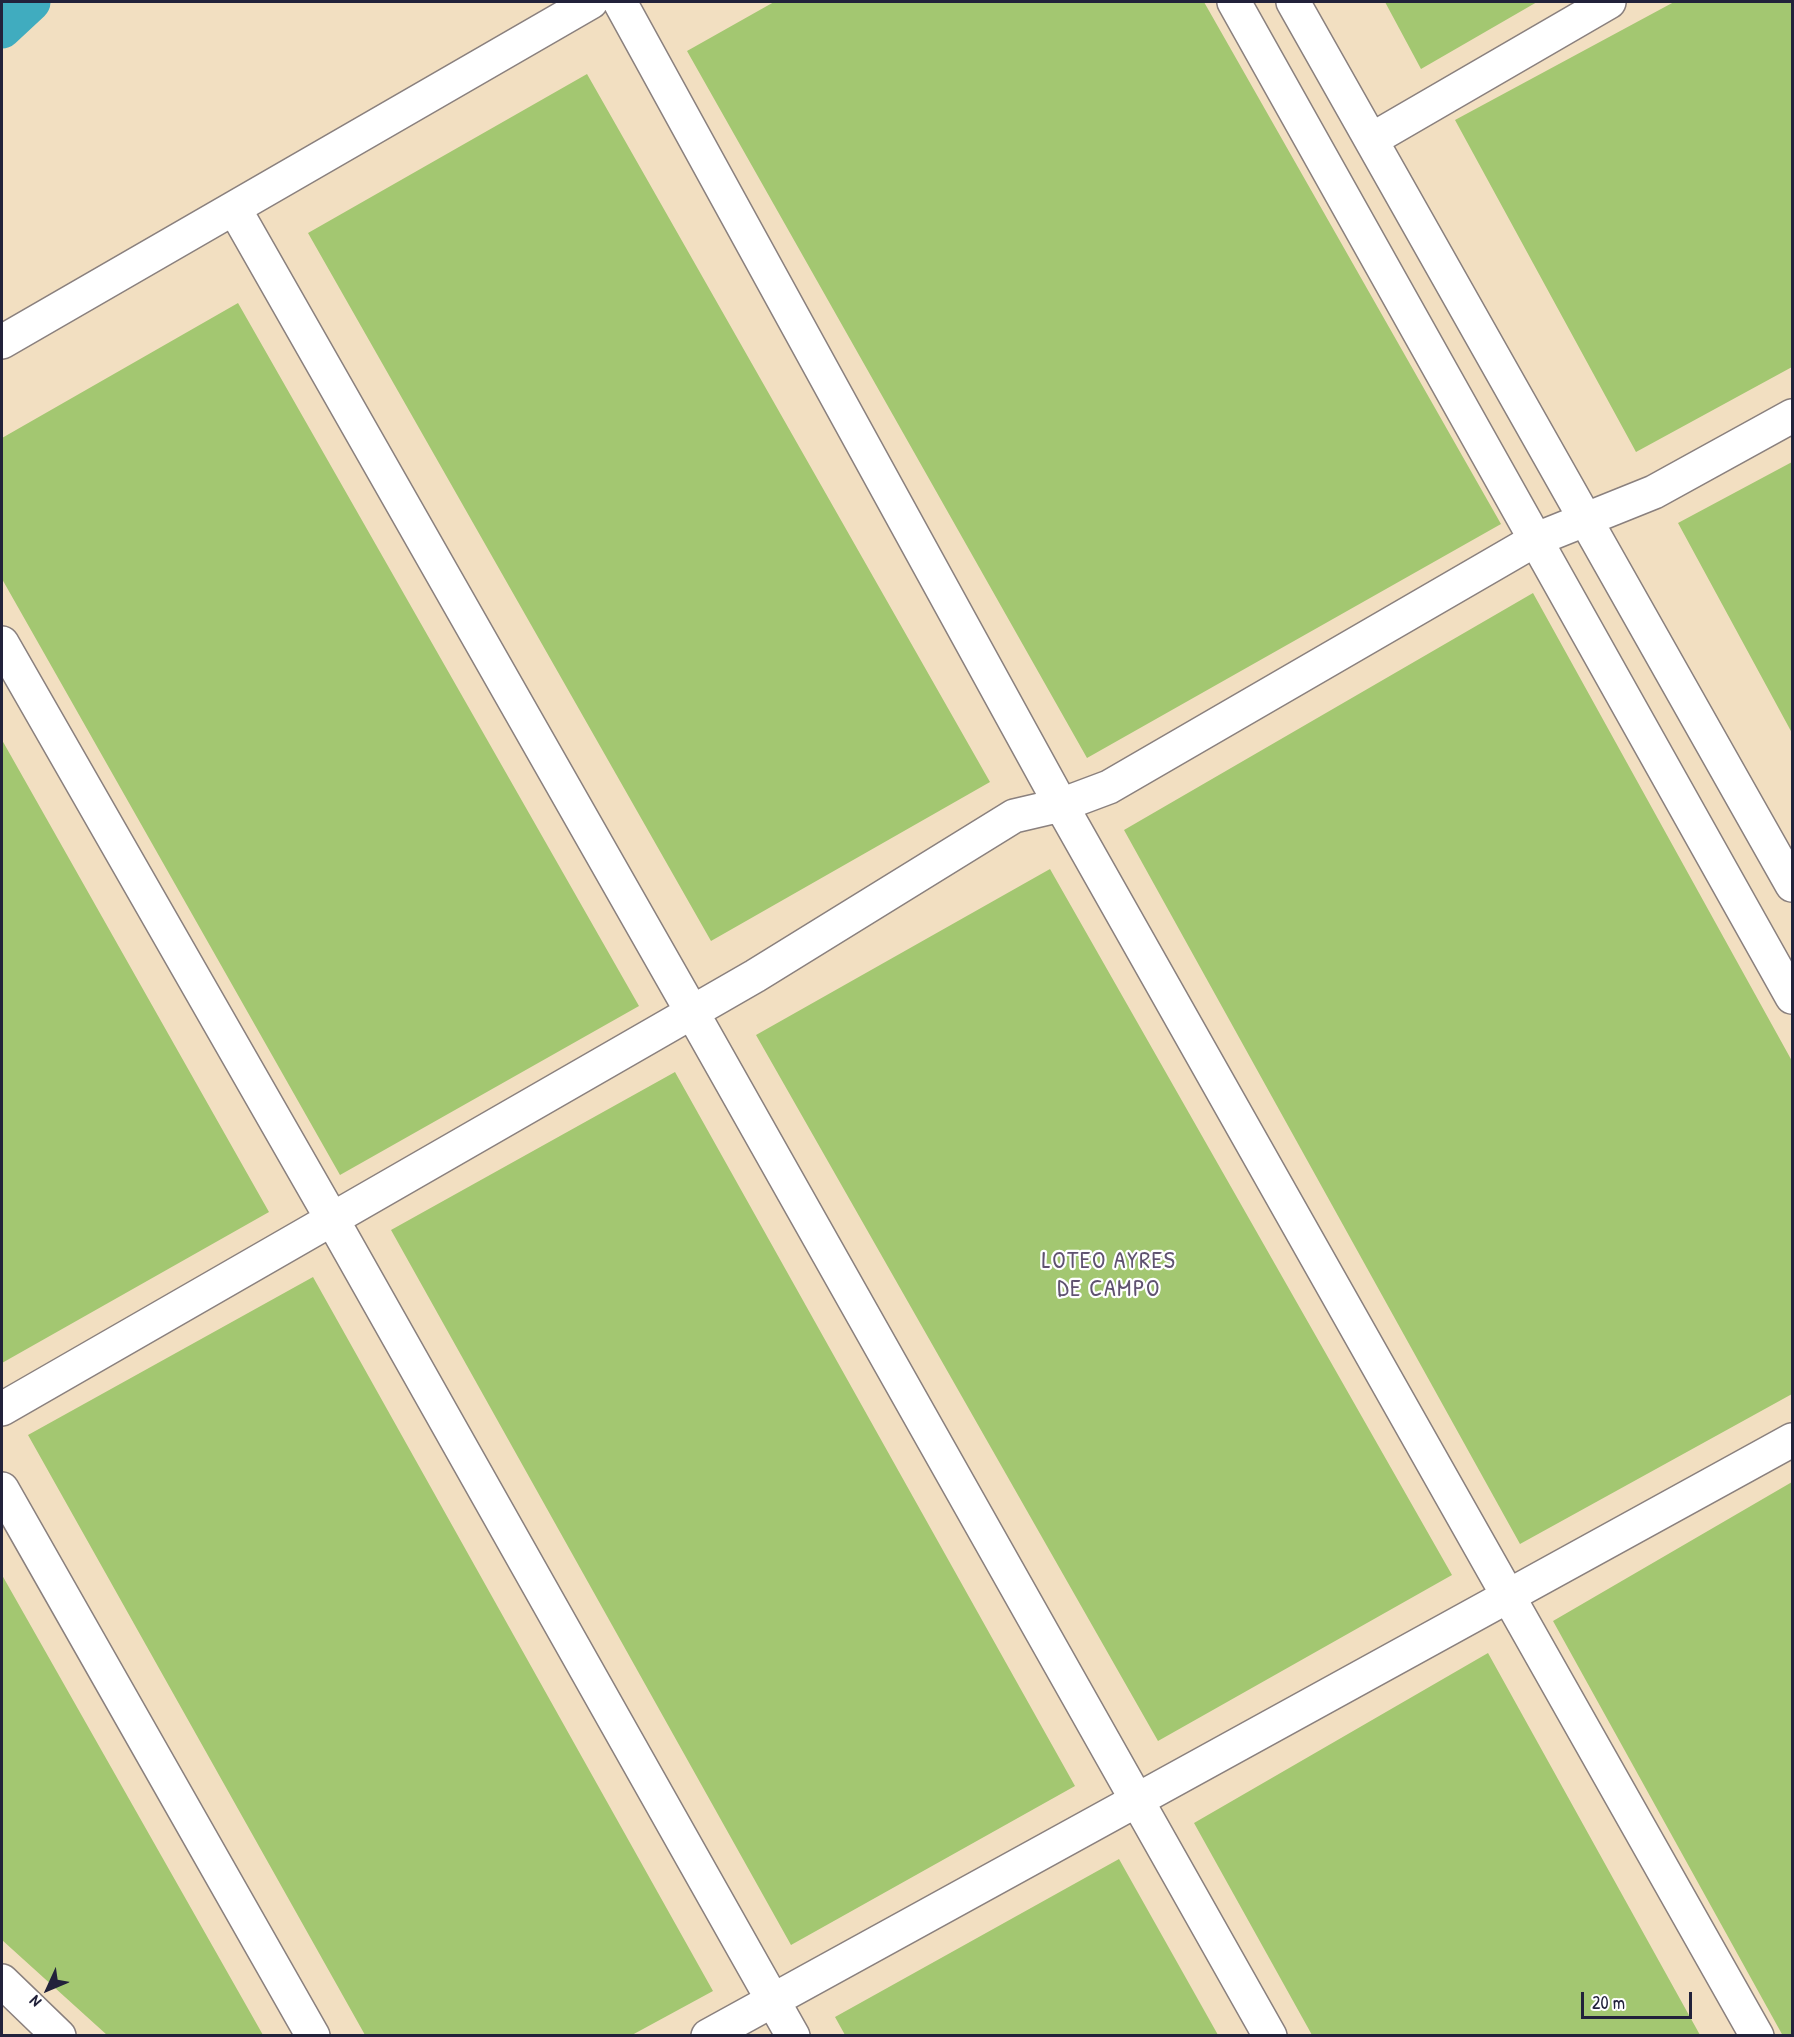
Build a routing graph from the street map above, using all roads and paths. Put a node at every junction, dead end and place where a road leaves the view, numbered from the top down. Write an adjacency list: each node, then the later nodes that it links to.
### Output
1 (591, 2): 7 (street)
2 (620, 2): 13 (street)
3 (1234, 2): 11 (street)
4 (1293, 2): 6 (street)
5 (1609, 2): 6 (street)
6 (1371, 140): 10 (street)
7 (234, 208): 8 (street); 16 (street)
8 (2, 342)
9 (1792, 416): 10 (street)
10 (1586, 519): 11 (street); 14 (street)
11 (1537, 539): 13 (street); 15 (street)
12 (2, 643): 17 (street)
13 (1061, 805): 16 (street); 21 (street)
14 (1792, 885)
15 (1792, 997)
16 (692, 1012): 17 (street); 22 (street)
17 (332, 1219): 18 (street); 24 (street)
18 (2, 1409)
19 (1792, 1440): 21 (street)
20 (2, 1489): 26 (street)
21 (1508, 1597): 22 (street); 30 (street)
22 (1136, 1800): 24 (street); 29 (street)
23 (2, 1981): 25 (street)
24 (773, 2000): 27 (street); 28 (street)
25 (58, 2036)
26 (313, 2036)
27 (708, 2036)
28 (793, 2036)
29 (1270, 2036)
30 (1757, 2036)

